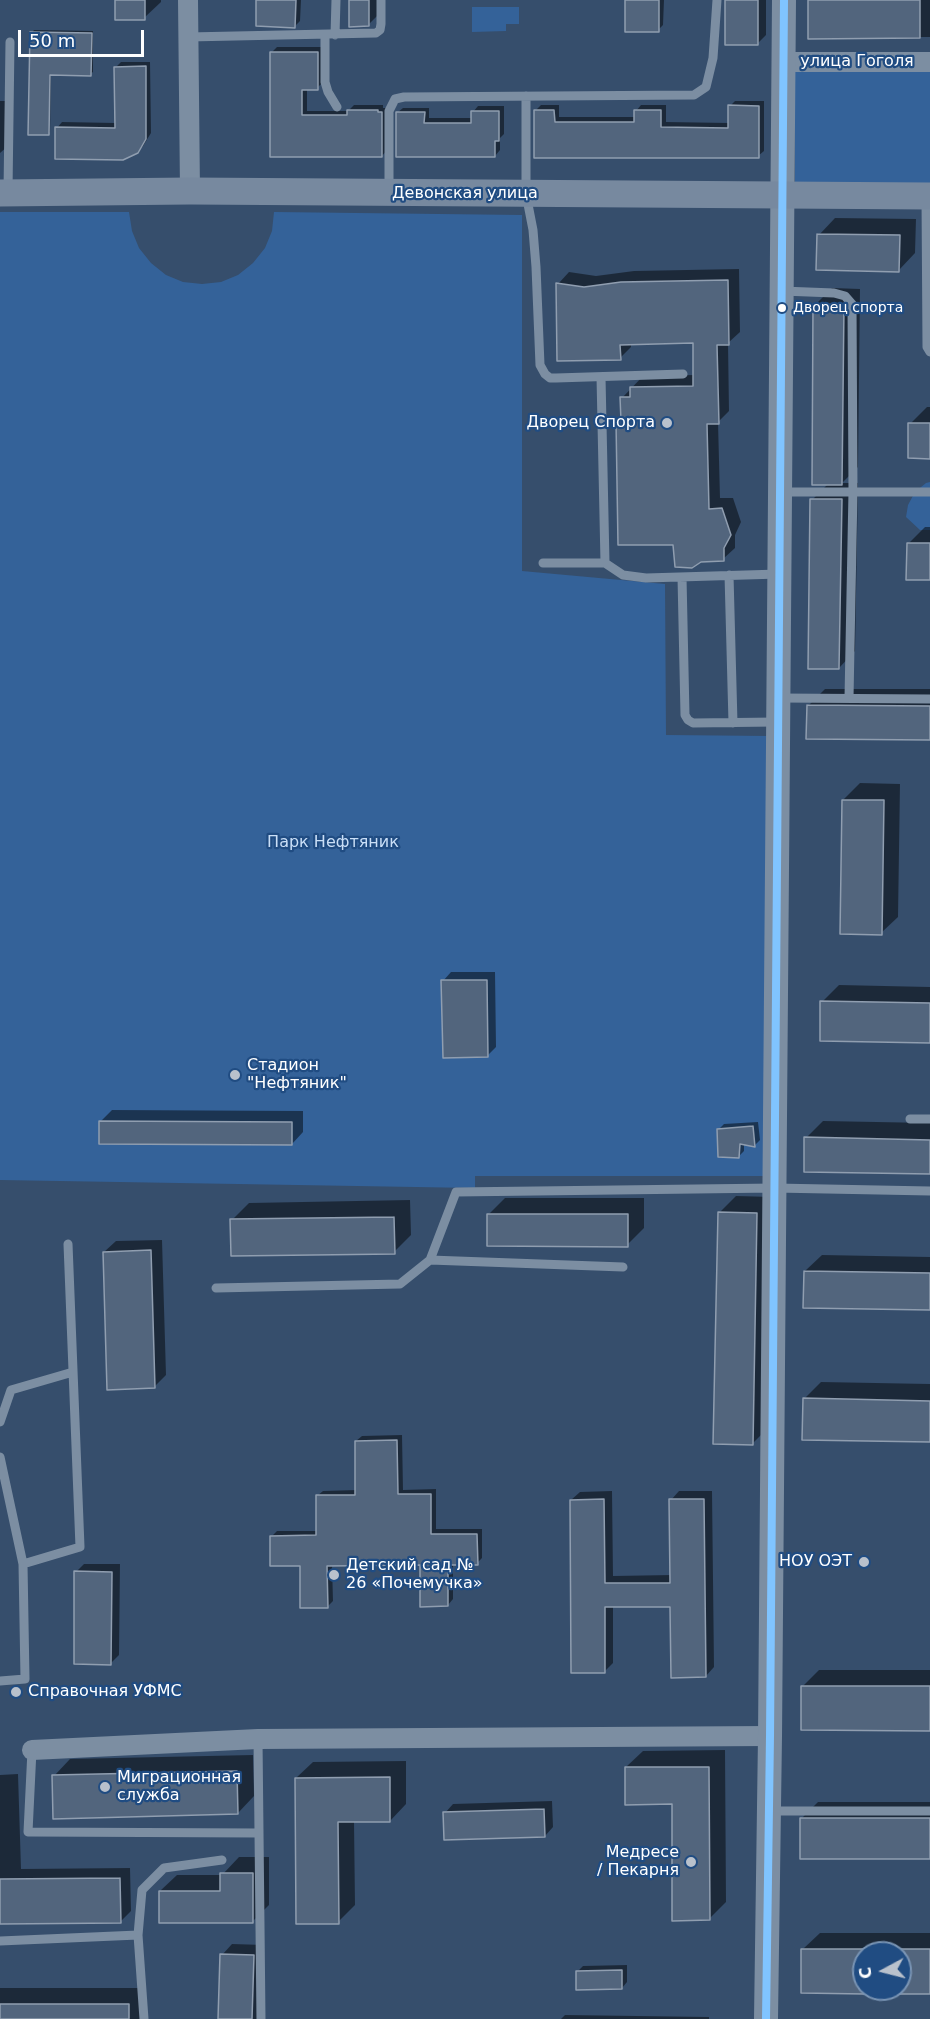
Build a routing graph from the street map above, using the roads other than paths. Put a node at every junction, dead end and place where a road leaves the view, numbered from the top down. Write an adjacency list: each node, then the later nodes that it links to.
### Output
1 (188, 0): 7 (street)
2 (336, 0): 6 (lane)
3 (381, 0): 6 (lane)
4 (717, 0): 11 (lane)
5 (784, 0): 9 (street)
6 (330, 35): 7 (lane); 12 (lane)
7 (188, 37): 13 (street)
8 (10, 42): 14 (lane)
9 (784, 62): 10 (street, улица Гоголя); 17 (street)
10 (930, 62)
11 (526, 96): 15 (lane); 16 (lane)
12 (337, 107)
13 (190, 191): 14 (main road, Девонская улица); 15 (main road, Девонская улица)
14 (4, 193)
15 (389, 193): 16 (main road, Девонская улица)
16 (526, 194): 17 (main road, Девонская улица); 22 (lane)
17 (783, 196): 18 (main road, Девонская улица); 19 (street)
18 (928, 196): 20 (lane)
19 (782, 291): 23 (lane); 24 (street)
20 (930, 352)
21 (683, 374): 22 (lane)
22 (601, 377): 27 (lane)
23 (853, 491): 24 (lane); 25 (lane); 32 (lane)
24 (780, 492): 28 (street)
25 (930, 492)
26 (543, 563): 27 (lane)
27 (605, 563): 30 (lane)
28 (780, 574): 29 (lane); 31 (street)
29 (729, 575): 30 (lane); 35 (lane)
30 (682, 577): 35 (lane)
31 (778, 698): 32 (lane); 34 (street)
32 (849, 698): 33 (lane)
33 (930, 699)
34 (778, 722): 35 (lane); 38 (street)
35 (733, 723)
36 (910, 1119): 37 (lane)
37 (930, 1119)
38 (774, 1188): 39 (lane); 41 (lane); 49 (street)
39 (930, 1191)
40 (68, 1244): 44 (lane)
41 (430, 1260): 42 (lane); 43 (lane)
42 (623, 1267)
43 (216, 1288)
44 (73, 1372): 45 (lane); 47 (lane)
45 (0, 1422)
46 (0, 1457): 47 (lane)
47 (23, 1563): 48 (lane)
48 (0, 1681)
49 (770, 1736): 50 (street); 52 (street)
50 (258, 1739): 51 (street); 54 (lane)
51 (32, 1750): 54 (lane)
52 (769, 1811): 53 (lane); 60 (street)
53 (930, 1811)
54 (259, 1833): 59 (lane)
55 (222, 1860): 56 (lane)
56 (138, 1935): 57 (lane); 58 (lane)
57 (0, 1941)
58 (144, 2019)
59 (261, 2019)
60 (766, 2019)

